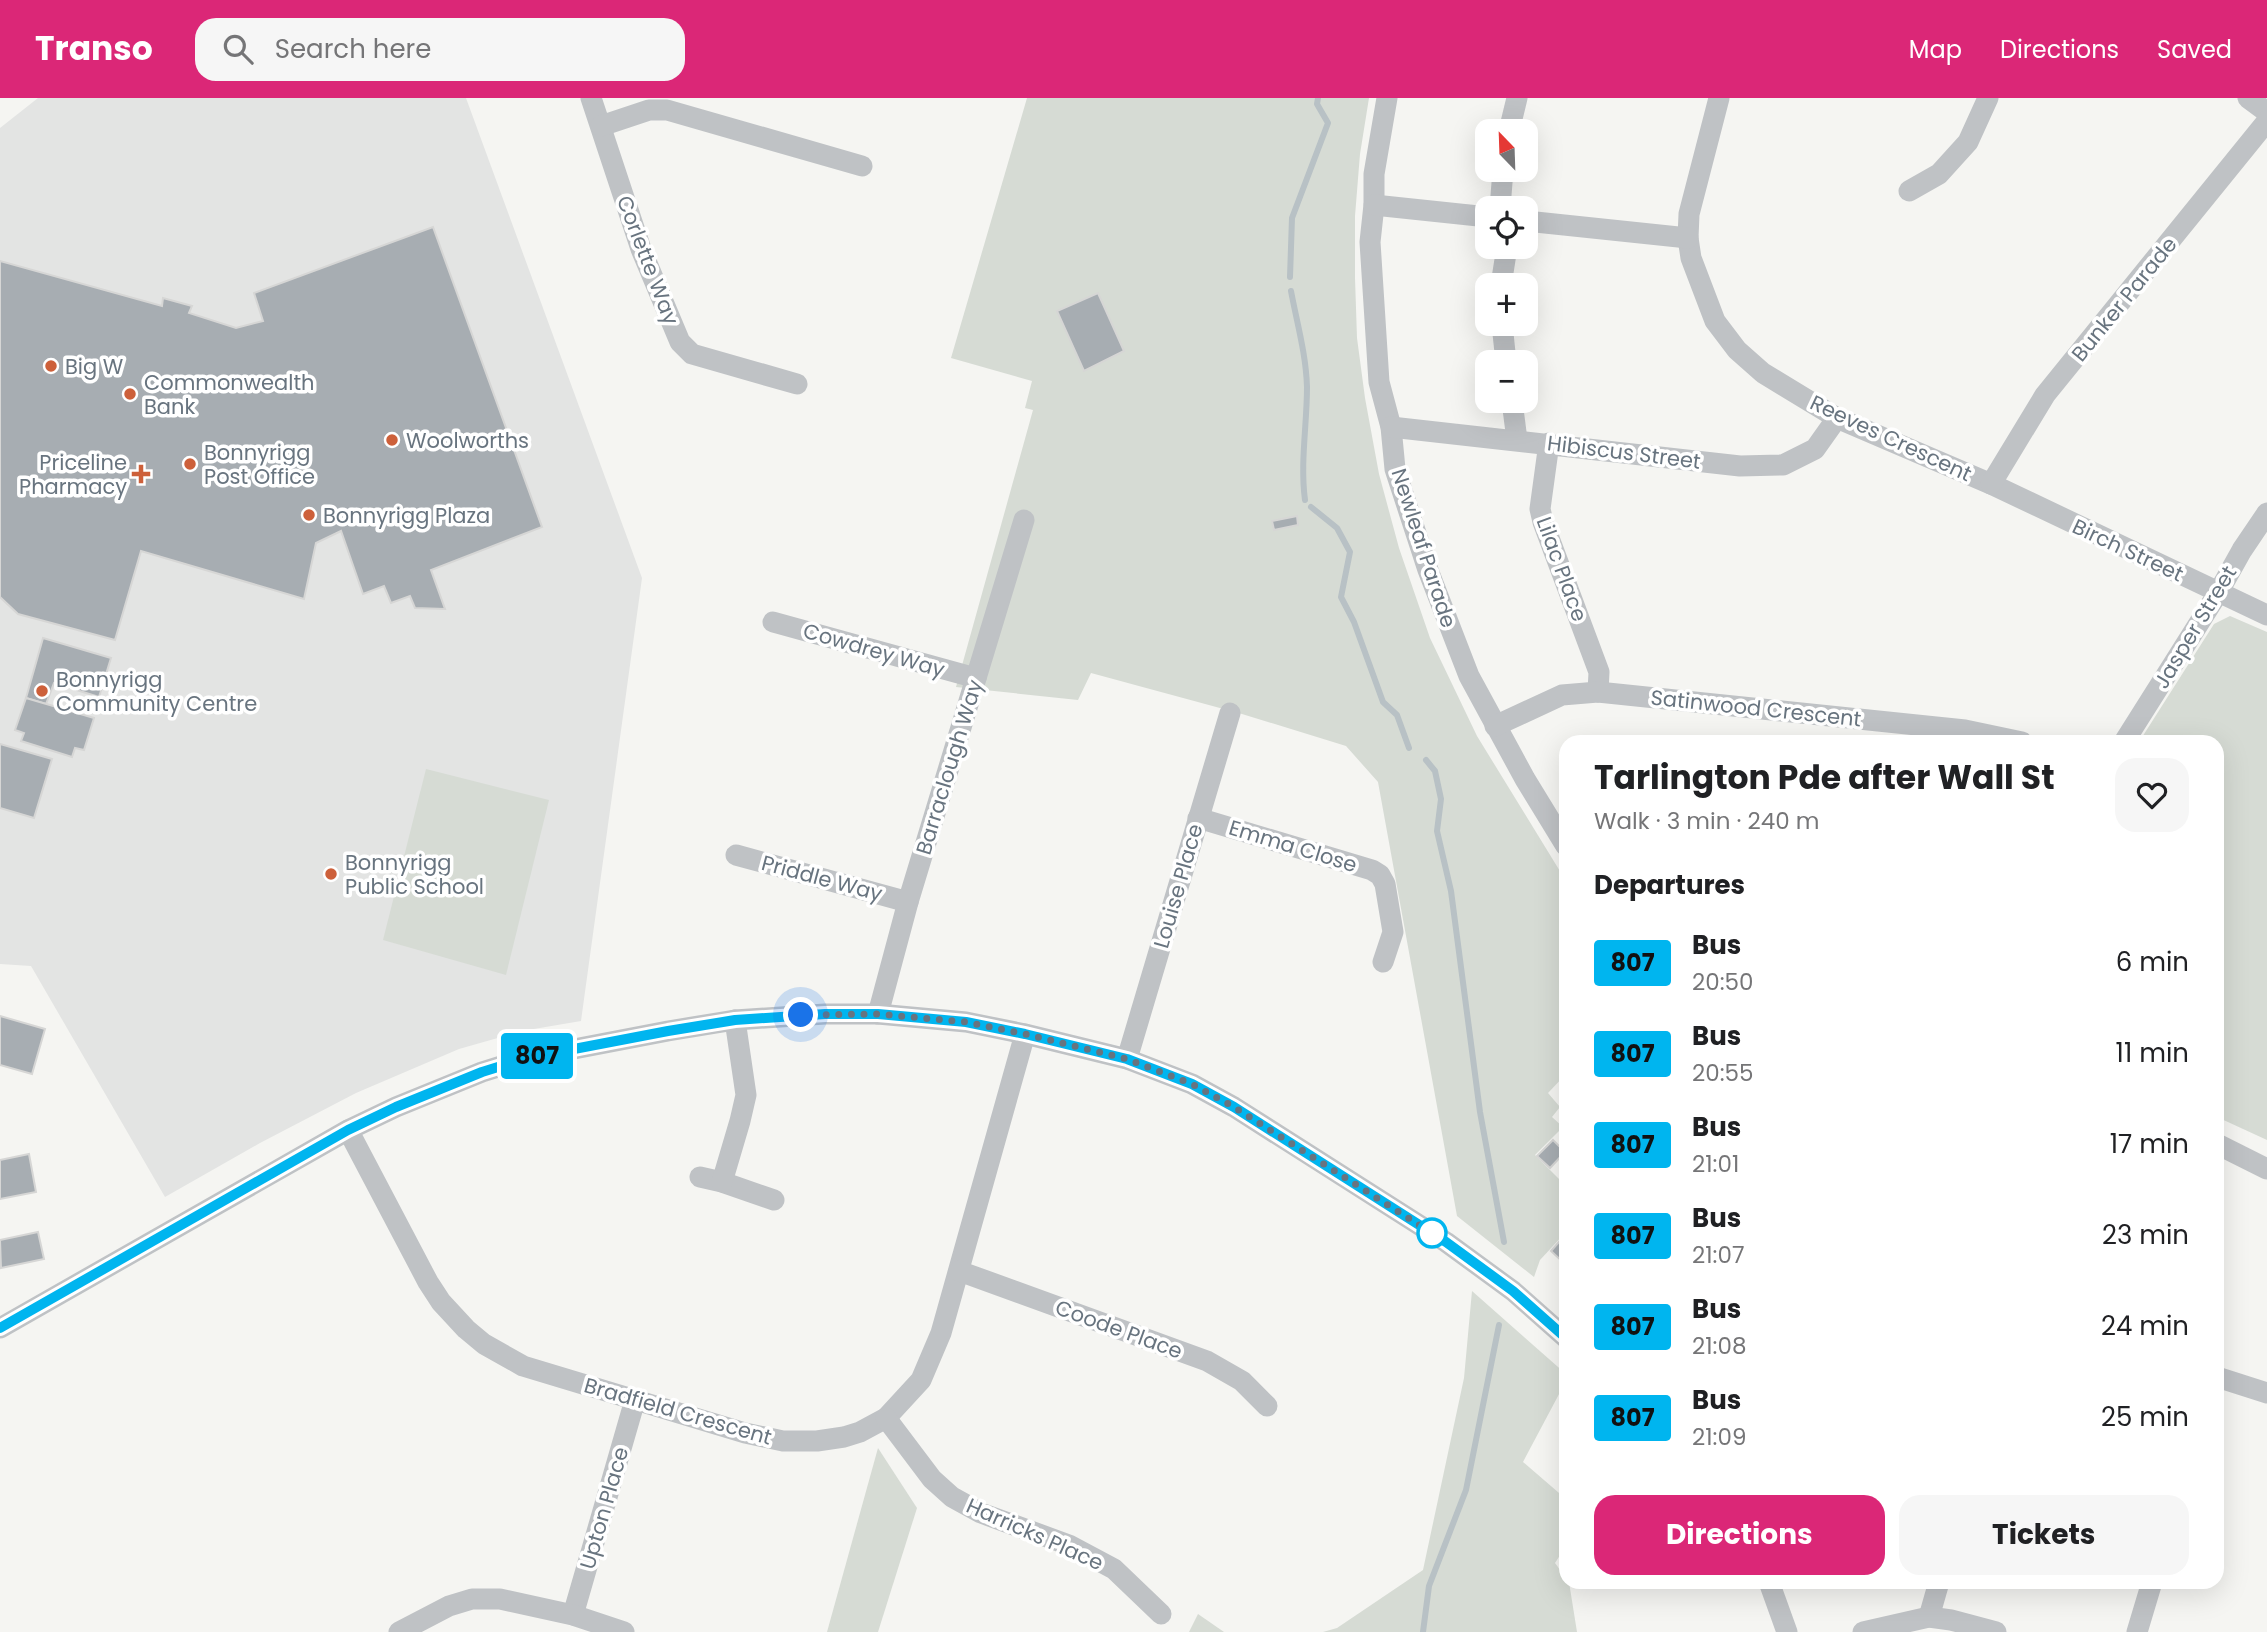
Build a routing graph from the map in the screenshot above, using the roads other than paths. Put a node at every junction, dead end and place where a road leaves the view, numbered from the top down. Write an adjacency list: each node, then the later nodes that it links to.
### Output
1 (591, 98): 10 (street, Corlette Way)
2 (1387, 98): 13 (street, Newleaf Parade)
3 (1517, 98): 8 (street)
4 (1719, 98): 16 (street, Reeves Crescent)
5 (1988, 98): 12 (street)
6 (2248, 98): 7 (street)
7 (2267, 111)
8 (1512, 119)
9 (2267, 121): 23 (street, Bunker Parade)
10 (601, 126): 11 (street); 17 (street, Corlette Way)
11 (862, 166)
12 (1909, 191)
13 (1374, 205): 14 (street); 20 (street, Newleaf Parade)
14 (1475, 216)
15 (1538, 222): 16 (street)
16 (1688, 238): 19 (street, Reeves Crescent)
17 (797, 384)
18 (1514, 413): 21 (street)
19 (1837, 418): 22 (street, Hibiscus Street); 23 (street, Reeves Crescent)
20 (1391, 427): 21 (street, Hibiscus Street); 32 (street, Newleaf Parade)
21 (1517, 440): 22 (street, Hibiscus Street)
22 (1549, 443): 30 (street, Lilac Place)
23 (1991, 484): 26 (street, Birch Street)
24 (2267, 513): 26 (street, Jasper Street)
25 (1024, 520): 29 (street, Barraclough Way)
26 (2218, 593): 27 (street, Birch Street); 34 (street, Jasper Street)
27 (2267, 615)
28 (773, 622): 29 (street, Cowdrey Way)
29 (976, 678): 38 (street, Barraclough Way)
30 (1598, 692): 32 (street, Satinwood Crescent); 33 (street, Satinwood Crescent)
31 (1230, 713): 35 (street, Louise Place)
32 (1494, 726): 36 (street, Newleaf Parade)
33 (1989, 735)
34 (2128, 735)
35 (1198, 818): 39 (street, Emma Close); 43 (street, Louise Place)
36 (1559, 835)
37 (736, 855): 38 (street, Priddle Way)
38 (908, 902): 40 (street, Barraclough Way)
39 (1383, 962)
40 (878, 1014): 41 (street); 42 (street)
41 (735, 1020): 44 (street); 48 (street)
42 (1025, 1034): 43 (street); 50 (street, Bradfield Crescent)
43 (1127, 1059): 52 (street)
44 (348, 1130): 51 (street); 55 (street, Bradfield Crescent)
45 (2224, 1147): 46 (street)
46 (2267, 1168)
47 (700, 1177): 48 (street)
48 (722, 1182): 49 (street)
49 (774, 1200)
50 (959, 1271): 56 (street, Coode Place); 57 (street, Bradfield Crescent)
51 (0, 1328)
52 (1559, 1332)
53 (2224, 1379): 54 (street)
54 (2267, 1392)
55 (635, 1400): 57 (street, Bradfield Crescent); 62 (street, Upton Place)
56 (1267, 1406)
57 (886, 1418): 61 (street, Harricks Place)
58 (1772, 1589): 66 (street)
59 (1937, 1589): 63 (street)
60 (2150, 1589): 69 (street)
61 (1161, 1614)
62 (572, 1615): 64 (street); 65 (street)
63 (1929, 1617): 67 (street); 68 (street)
64 (399, 1632)
65 (624, 1632)
66 (1787, 1632)
67 (1863, 1632)
68 (1996, 1632)
69 (2137, 1632)

